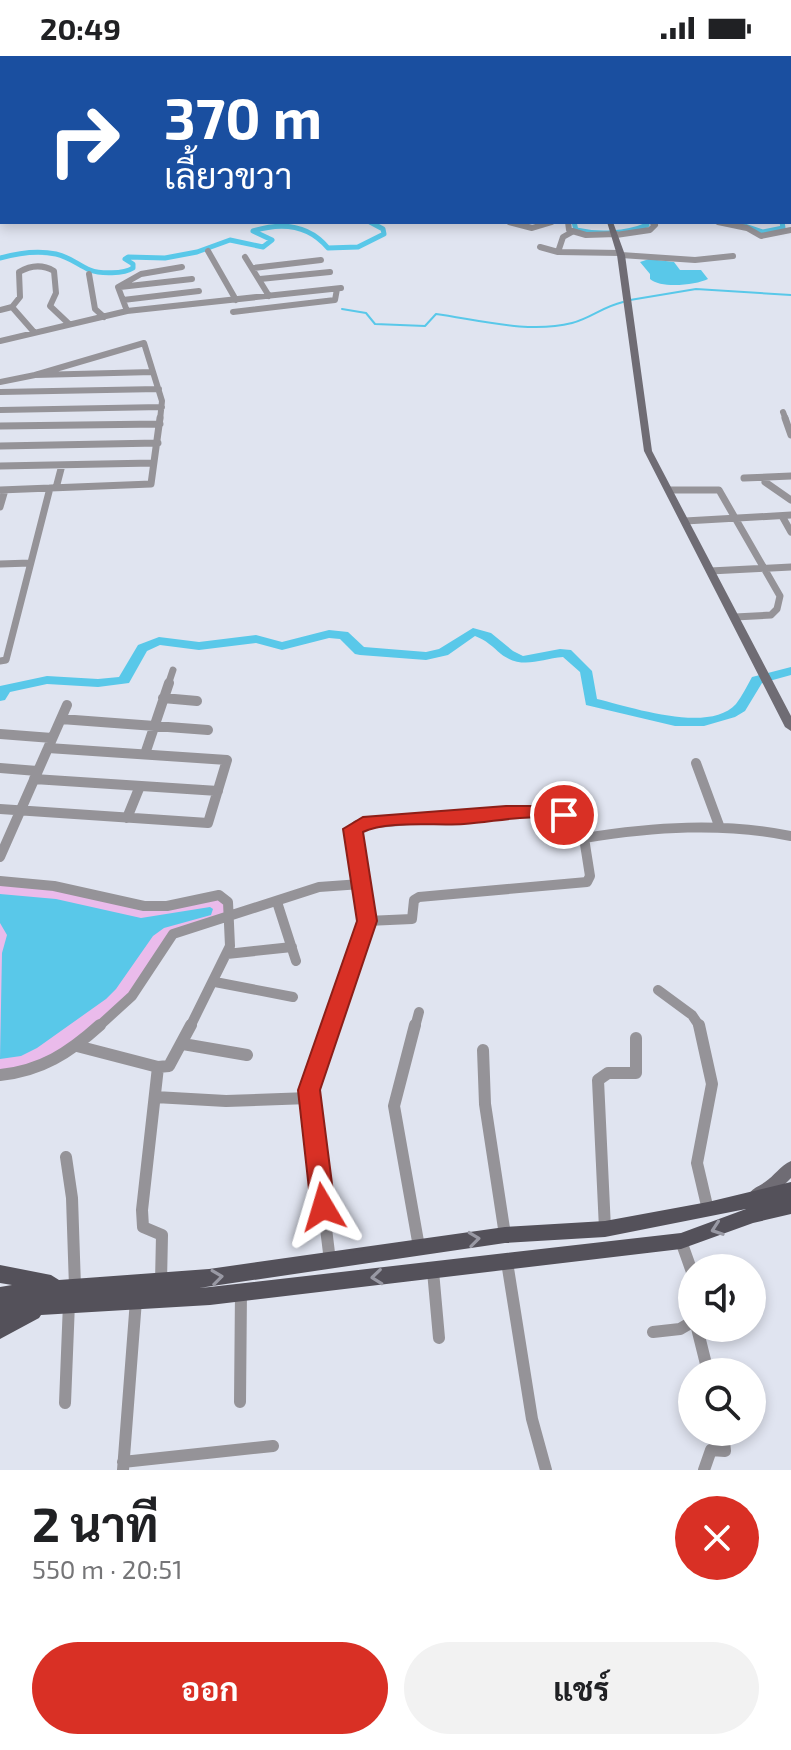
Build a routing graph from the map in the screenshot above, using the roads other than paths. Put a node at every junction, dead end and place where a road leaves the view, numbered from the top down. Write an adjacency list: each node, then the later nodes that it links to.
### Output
1 (510, 224): 2 (street)
2 (543, 224)
3 (569, 224): 8 (street)
4 (654, 224): 7 (street)
5 (728, 224): 6 (street)
6 (791, 227)
7 (614, 230): 8 (street); 12 (street)
8 (572, 232): 11 (street)
9 (540, 247): 11 (street)
10 (208, 251): 25 (street)
11 (558, 252): 12 (street)
12 (621, 254): 13 (street); 59 (street)
13 (733, 256)
14 (245, 257): 17 (street)
15 (321, 260): 17 (street)
16 (182, 267): 22 (street)
17 (253, 268): 21 (street)
18 (330, 272): 21 (street)
19 (89, 274): 32 (street)
20 (192, 279): 22 (street)
21 (260, 279): 24 (street)
22 (118, 287): 26 (street)
23 (199, 291): 26 (street)
24 (269, 296): 25 (street); 30 (street)
25 (238, 299): 29 (street); 30 (street)
26 (123, 300): 29 (street)
27 (12, 307): 28 (street); 33 (street); 34 (street)
28 (0, 310)
29 (127, 311): 32 (street)
30 (246, 311): 31 (street)
31 (233, 312)
32 (106, 316): 33 (street); 35 (street)
33 (68, 323): 34 (street)
34 (33, 331): 35 (street)
35 (0, 339)
36 (153, 372): 37 (street); 37 (street); 39 (street)
37 (35, 375): 38 (street)
38 (0, 382)
39 (159, 389): 40 (street); 41 (street)
40 (0, 392)
41 (162, 407): 42 (street); 44 (street)
42 (0, 410)
43 (783, 412): 47 (street)
44 (160, 424): 46 (street); 48 (street)
45 (0, 426): 46 (street)
46 (71, 426): 49 (street)
47 (791, 435)
48 (158, 443): 49 (street); 51 (street)
49 (68, 445): 50 (street)
50 (0, 446)
51 (153, 463): 52 (street); 57 (street)
52 (62, 465): 53 (street); 57 (street)
53 (0, 466)
54 (791, 476): 55 (street)
55 (744, 478)
56 (765, 482): 60 (street)
57 (53, 488): 58 (street); 66 (street)
58 (2, 490): 61 (street)
59 (669, 490): 63 (street); 64 (street)
60 (791, 500)
61 (0, 507)
62 (786, 516): 63 (street); 65 (street)
63 (736, 518): 64 (street); 69 (street)
64 (685, 521): 70 (street)
65 (791, 532)
66 (30, 563): 67 (street); 72 (street)
67 (0, 564)
68 (791, 567): 69 (street)
69 (766, 568): 70 (street); 71 (street)
70 (710, 571): 71 (street)
71 (735, 617): 77 (street)
72 (0, 661)
73 (173, 670): 74 (street)
74 (163, 698): 75 (street); 79 (street)
75 (197, 701)
76 (67, 705): 78 (street)
77 (787, 710): 80 (street)
78 (61, 719): 79 (street); 83 (street)
79 (153, 726): 81 (street); 85 (street)
80 (791, 727)
81 (208, 730)
82 (0, 734): 83 (street)
83 (52, 738): 84 (street)
84 (48, 748): 85 (street); 88 (street)
85 (145, 754): 90 (street)
86 (696, 763): 94 (street)
87 (0, 768): 88 (street)
88 (35, 775): 89 (street); 92 (street)
89 (140, 786): 90 (street); 93 (street)
90 (218, 791): 93 (street)
91 (0, 809): 92 (street)
92 (20, 811): 93 (street); 97 (street)
93 (127, 818)
94 (720, 828): 95 (street); 96 (street)
95 (791, 836)
96 (584, 838): 100 (street); 103 (street)
97 (3, 842): 98 (street)
98 (0, 857)
99 (0, 881): 102 (street)
100 (361, 884): 101 (street); 103 (street)
101 (277, 902): 102 (street); 104 (street)
102 (230, 918): 105 (street); 113 (street)
103 (367, 921): 119 (street)
104 (292, 947): 105 (street); 106 (street)
105 (227, 954): 107 (street)
106 (296, 961)
107 (215, 982): 109 (street); 112 (street)
108 (658, 990): 125 (street)
109 (293, 997)
110 (419, 1012): 130 (street)
111 (636, 1038): 127 (street)
112 (183, 1044): 115 (street); 116 (street)
113 (77, 1046): 116 (street); 117 (street)
114 (483, 1050): 128 (street)
115 (247, 1055)
116 (158, 1067): 118 (street)
117 (0, 1075)
118 (155, 1097): 119 (street); 136 (street)
119 (309, 1098): 132 (street)
120 (66, 1157): 138 (street)
121 (791, 1168): 124 (street)
122 (791, 1190): 124 (main road)
123 (791, 1206): 124 (main road)
124 (748, 1208): 125 (main road); 126 (street); 129 (main road, one-way to 129)
125 (708, 1210): 127 (main road)
126 (791, 1217)
127 (605, 1229): 128 (main road)
128 (505, 1235): 130 (main road, one-way to 128)
129 (681, 1241): 131 (street); 133 (main road)
130 (419, 1247): 132 (main road)
131 (686, 1254)
132 (330, 1261): 136 (main road, one-way to 132)
133 (507, 1262): 134 (main road); 152 (street)
134 (433, 1271): 137 (main road, one-way to 137); 146 (street)
135 (0, 1274): 138 (main road)
136 (161, 1282): 138 (main road)
137 (241, 1291): 140 (main road); 147 (street)
138 (71, 1293): 139 (main road); 140 (main road); 141 (main road); 148 (street)
139 (0, 1296)
140 (136, 1300): 151 (street)
141 (47, 1305): 142 (main road); 144 (main road)
142 (0, 1311)
143 (678, 1329): 145 (street)
144 (0, 1330)
145 (653, 1332)
146 (439, 1338)
147 (240, 1402)
148 (65, 1403)
149 (273, 1446): 151 (street)
150 (724, 1446): 153 (street)
151 (123, 1466)
152 (546, 1470)
153 (704, 1470)

